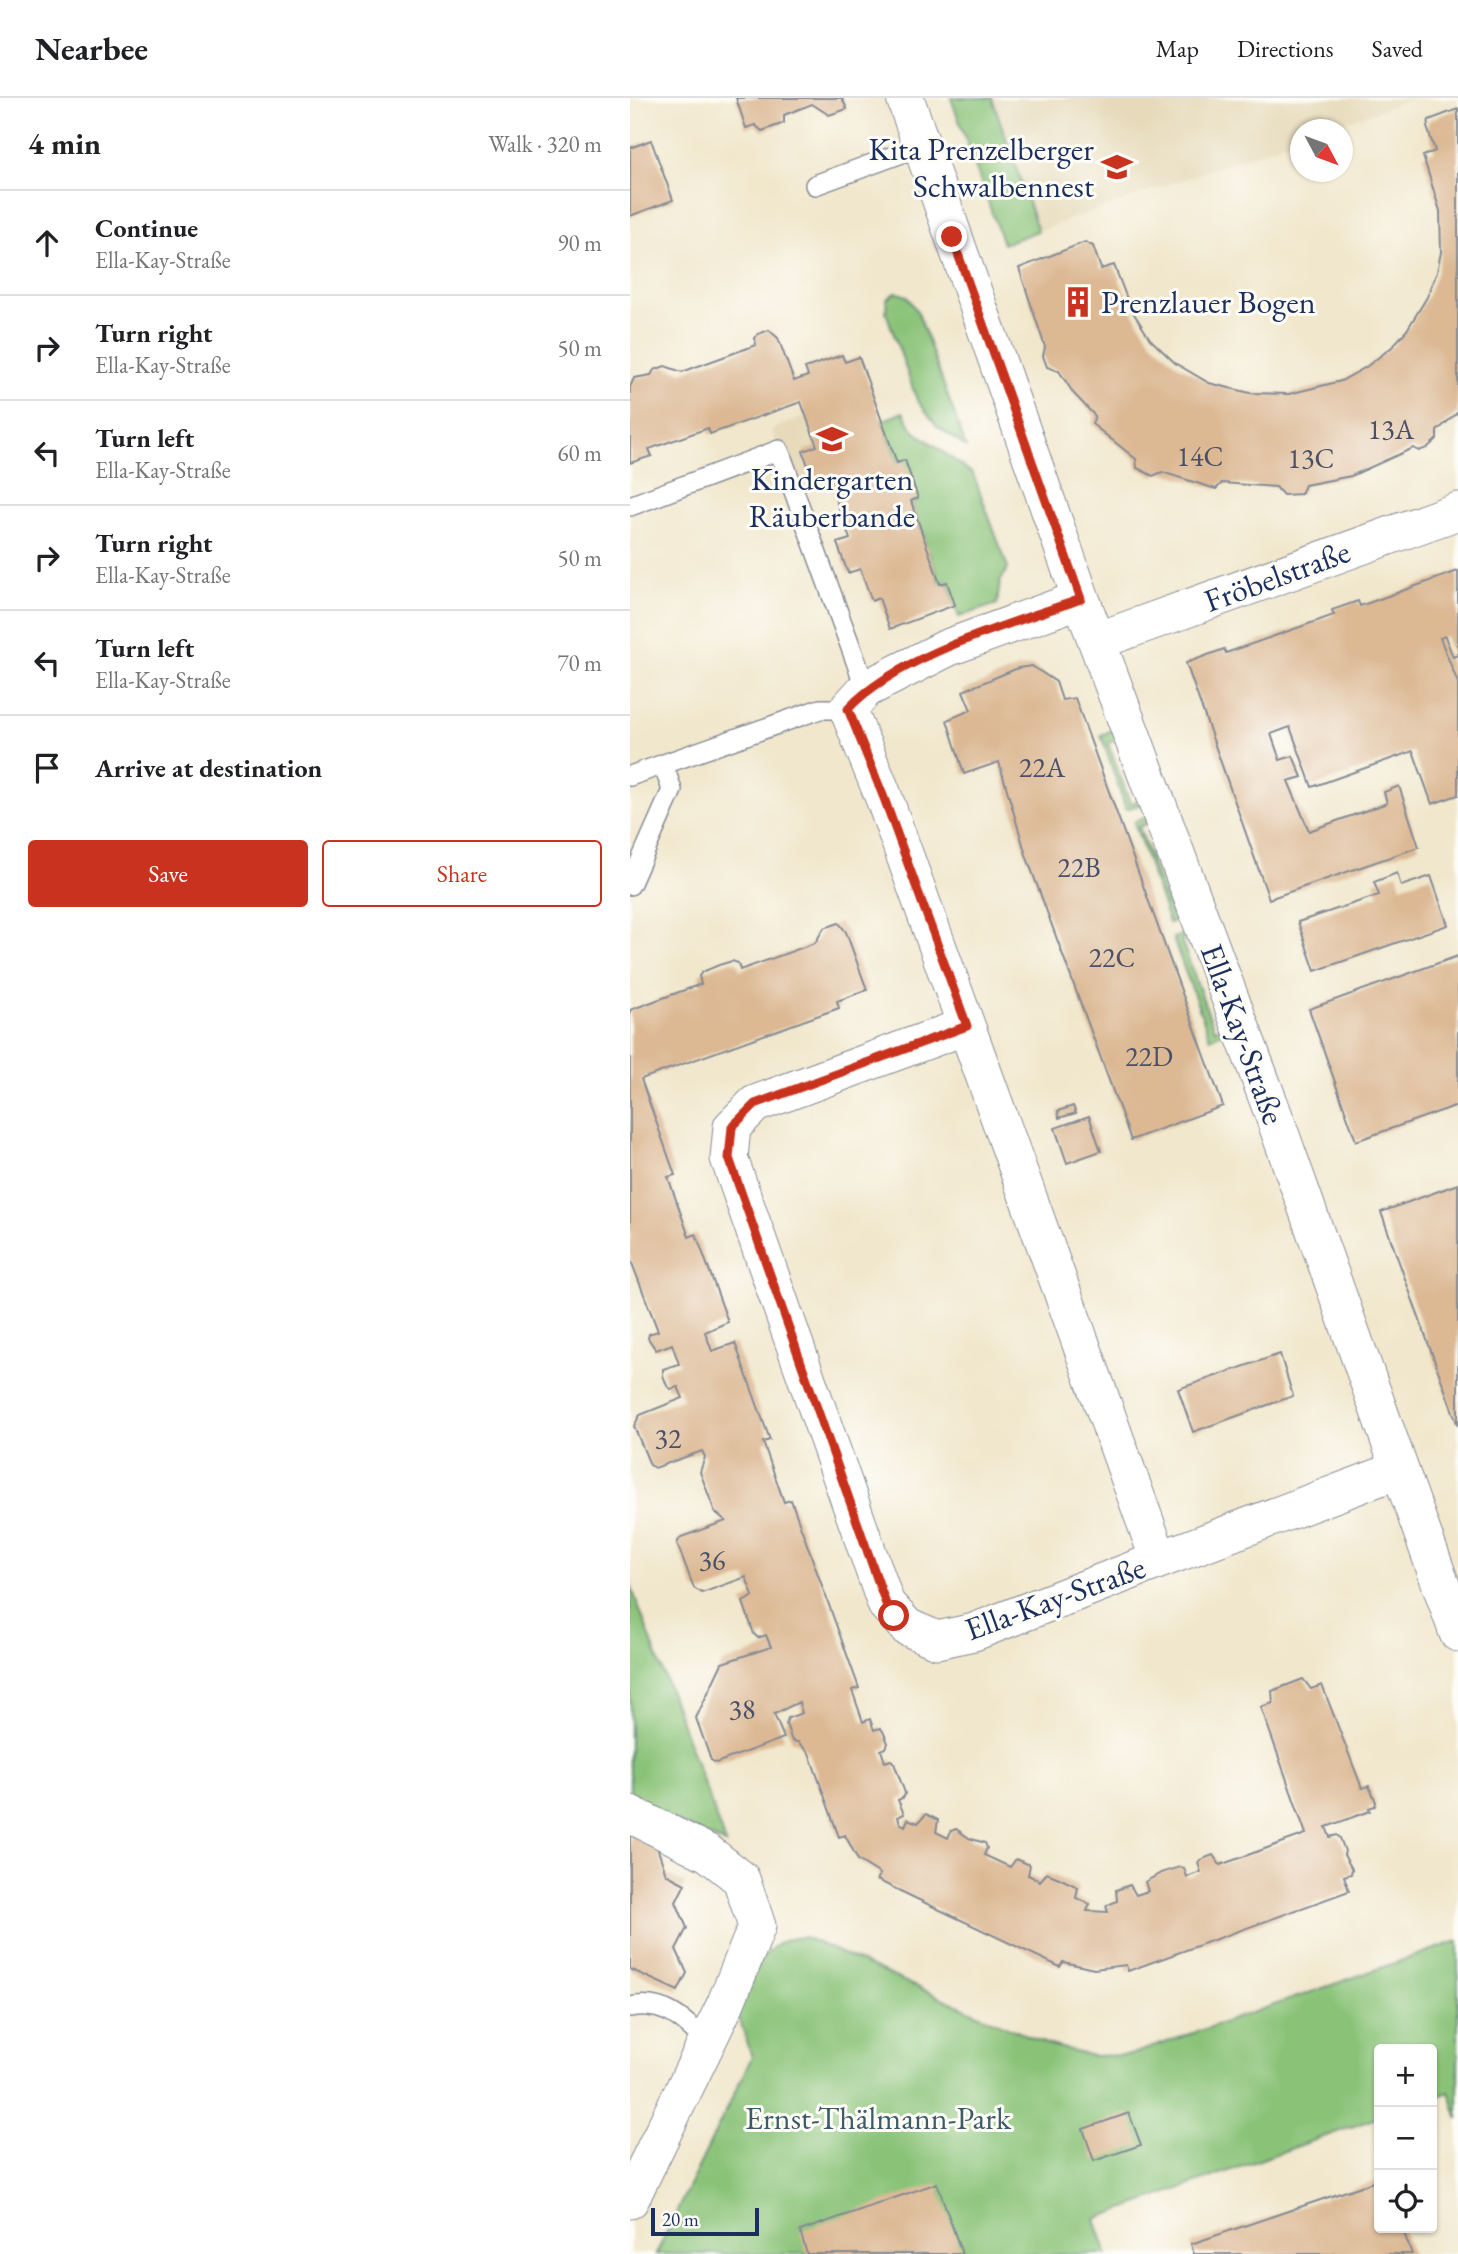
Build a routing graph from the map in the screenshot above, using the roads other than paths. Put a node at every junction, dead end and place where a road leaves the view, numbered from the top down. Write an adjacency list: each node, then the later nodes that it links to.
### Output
1 (905, 98): 2 (street, Ella-Kay-Straße)
2 (921, 146): 3 (lane); 6 (street, Ella-Kay-Straße)
3 (815, 185)
4 (630, 506): 8 (lane)
5 (1458, 511): 7 (street, Fröbelstraße)
6 (1081, 599): 7 (street, Ella-Kay-Straße); 8 (street)
7 (1097, 641): 13 (street, Ella-Kay-Straße)
8 (857, 699): 9 (lane); 12 (street, Ella-Kay-Straße)
9 (663, 764): 10 (lane); 11 (lane)
10 (630, 776)
11 (630, 885)
12 (967, 1026): 14 (street, Ella-Kay-Straße); 14 (street, Ella-Kay-Straße)
13 (1398, 1471): 14 (street, Ella-Kay-Straße); 15 (street, Ella-Kay-Straße)
14 (1159, 1560)
15 (1458, 1633)
16 (630, 1814): 18 (street)
17 (630, 2007): 18 (lane)
18 (707, 2042): 19 (street)
19 (634, 2170)

